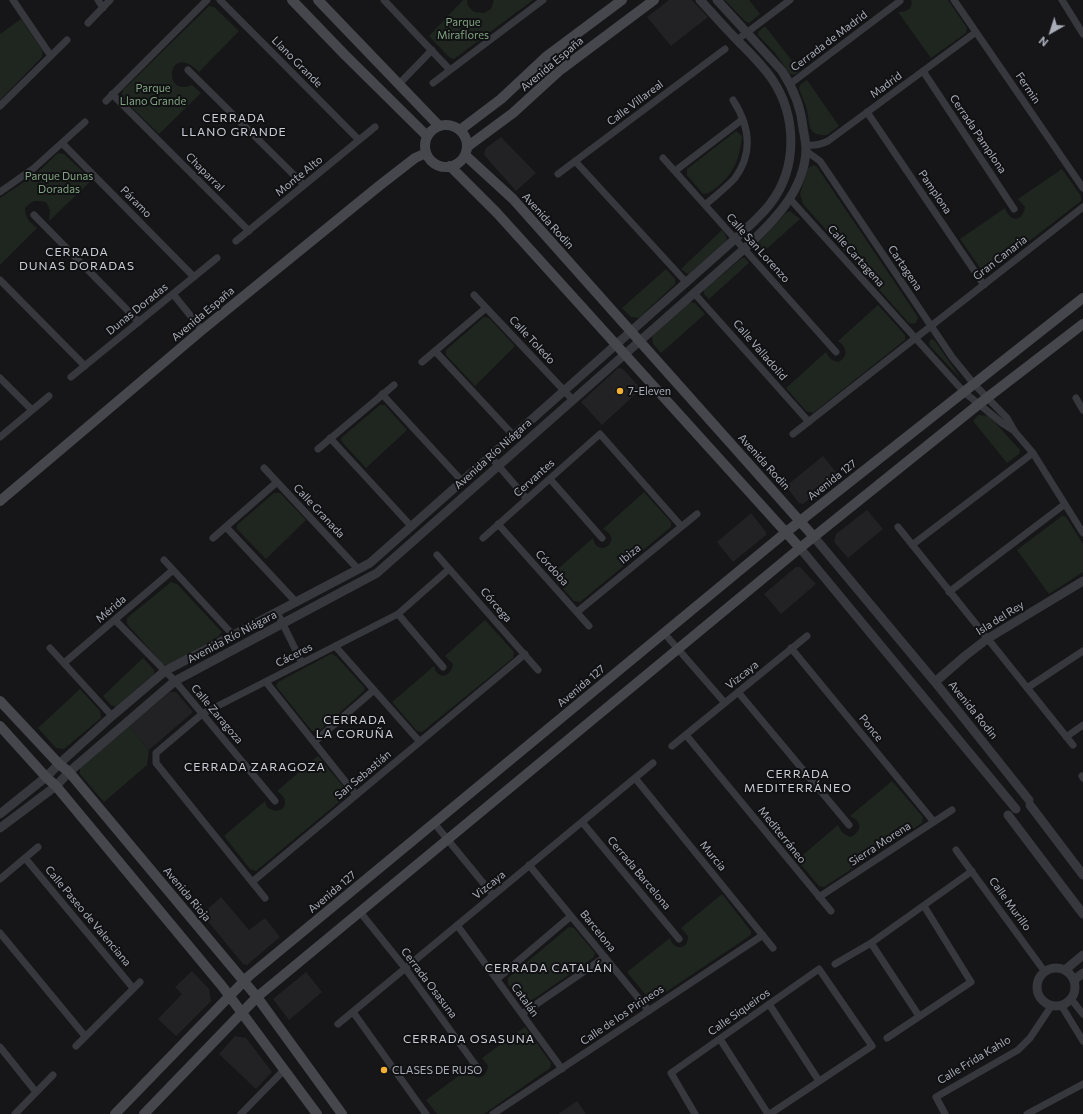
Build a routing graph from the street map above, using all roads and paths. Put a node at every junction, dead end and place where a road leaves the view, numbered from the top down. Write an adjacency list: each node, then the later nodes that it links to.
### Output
1 (13, 0): 27 (street)
2 (98, 0): 18 (street)
3 (110, 0): 18 (street)
4 (207, 0): 34 (street)
5 (220, 0): 45 (street, Llano Grande)
6 (292, 0): 44 (main road)
7 (318, 0): 32 (main road)
8 (384, 0): 25 (street)
9 (543, 0): 29 (street)
10 (622, 0): 43 (main road, Avenida España)
11 (654, 0): 48 (main road, Avenida España)
12 (700, 0): 24 (street, Avenida Río Niágara)
13 (717, 0): 20 (street, Avenida Río Niágara)
14 (790, 0): 20 (street)
15 (954, 0): 21 (street, Fermin)
16 (1062, 0): 22 (street)
17 (900, 2): 33 (street, Cerrada de Madrid)
18 (103, 8): 19 (street)
19 (88, 24)
20 (747, 32): 24 (street); 33 (street, Avenida Río Niágara)
21 (976, 32): 30 (street, Madrid); 56 (street, Fermin)
22 (1083, 34)
23 (67, 40): 27 (street)
24 (737, 40): 64 (street, Avenida Río Niágara)
25 (432, 50): 29 (street); 32 (street)
26 (725, 50): 51 (street, Calle Villareal)
27 (51, 56): 37 (street)
28 (188, 70): 55 (street)
29 (450, 70): 31 (street)
30 (923, 71): 38 (street, Madrid); 61 (street, Cerrada Pamplona)
31 (433, 83)
32 (399, 84): 41 (main road)
33 (790, 84): 47 (street, Avenida Río Niágara)
34 (112, 94): 36 (street); 63 (street, Chaparral)
35 (733, 100): 39 (street)
36 (106, 101)
37 (0, 106)
38 (867, 112): 47 (street, Madrid); 71 (street, Pamplona)
39 (743, 119): 53 (street); 59 (street)
40 (85, 122): 46 (street)
41 (439, 126): 43 (main road); 44 (main road)
42 (375, 127): 45 (street, Monte Alto)
43 (460, 130): 48 (main road)
44 (427, 136): 49 (main road)
45 (359, 140): 55 (street, Monte Alto)
46 (62, 144): 57 (street); 68 (street, Páramo)
47 (806, 148): 58 (street, Avenida Río Niágara); 79 (street, Cartagena)
48 (466, 151): 52 (main road, Avenida España); 81 (main road, Avenida Rodin)
49 (426, 153): 52 (main road); 80 (main road, Avenida España)
50 (663, 158): 53 (street, Calle San Lorenzo)
51 (575, 161): 54 (street, Calle Villareal); 70 (street)
52 (450, 166): 84 (main road)
53 (675, 171): 59 (street, Calle San Lorenzo)
54 (558, 174)
55 (304, 185): 63 (street, Monte Alto)
56 (1083, 188)
57 (0, 192)
58 (790, 199): 66 (street, Avenida Río Niágara); 82 (street, Calle Cartagena)
59 (705, 205): 64 (street, Calle San Lorenzo)
60 (1083, 207): 71 (street, Gran Canaria)
61 (1014, 209)
62 (34, 215): 77 (street)
63 (249, 231): 65 (street, Monte Alto)
64 (735, 239): 66 (street, Calle San Lorenzo); 70 (street, Avenida Río Niágara)
65 (236, 241)
66 (744, 249): 72 (street, Avenida Río Niágara); 86 (street, Calle San Lorenzo)
67 (217, 258): 68 (street, Dunas Doradas)
68 (194, 277): 73 (street, Dunas Doradas)
69 (0, 280): 89 (street)
70 (686, 282): 81 (street, Avenida Río Niágara)
71 (984, 284): 79 (street, Gran Canaria)
72 (694, 293): 83 (street, Avenida Río Niágara); 103 (street, Calle Valladolid)
73 (173, 294): 77 (street, Dunas Doradas); 80 (street)
74 (474, 295): 76 (street, Calle Toledo)
75 (1083, 298): 92 (main road, Avenida 127)
76 (486, 308): 85 (street); 94 (street, Calle Toledo)
77 (139, 322): 89 (street, Dunas Doradas)
78 (1083, 324): 100 (main road)
79 (931, 326): 82 (street, Gran Canaria); 92 (street, Cartagena)
80 (202, 330): 117 (main road, Avenida España)
81 (630, 331): 83 (main road, Avenida Rodin); 84 (street, Avenida Río Niágara)
82 (915, 338): 95 (street); 103 (street)
83 (639, 341): 87 (street, Avenida Río Niágara); 120 (main road, Avenida Rodin)
84 (616, 344): 87 (main road); 94 (street, Avenida Río Niágara)
85 (435, 351): 88 (street); 105 (street)
86 (836, 352)
87 (625, 354): 99 (street, Avenida Río Niágara); 126 (main road)
88 (422, 362)
89 (85, 366): 90 (street, Dunas Doradas)
90 (71, 377)
91 (0, 378): 101 (street)
92 (974, 384): 95 (main road, Avenida 127); 100 (street, Cartagena)
93 (394, 385): 96 (street)
94 (564, 391): 99 (street, Calle Toledo); 105 (street, Avenida Río Niágara)
95 (964, 392): 100 (street); 120 (main road, Avenida 127)
96 (382, 394): 107 (street); 114 (street)
97 (49, 396): 101 (street)
98 (1076, 398): 102 (street)
99 (572, 400): 111 (street, Avenida Río Niágara)
100 (984, 401): 109 (street); 128 (main road)
101 (32, 410): 106 (street)
102 (1083, 410)
103 (809, 422): 104 (street)
104 (793, 434)
105 (513, 435): 110 (street, Avenida Río Niágara)
106 (0, 437)
107 (330, 438): 108 (street); 122 (street)
108 (318, 449)
109 (1033, 452): 118 (street); 132 (street)
110 (490, 456): 111 (street); 114 (street, Avenida Río Niágara)
111 (498, 466): 116 (street); 146 (street, Avenida Río Niágara)
112 (264, 468): 115 (street, Calle Granada)
113 (550, 479): 116 (street, Cervantes); 123 (street, Cervantes); 131 (street)
114 (462, 481): 122 (street, Avenida Río Niágara)
115 (277, 482): 124 (street); 136 (street, Calle Granada)
116 (527, 499): 121 (street, Cervantes)
117 (0, 501)
118 (1065, 504): 127 (street); 140 (street)
119 (697, 514): 123 (street, Ibiza)
120 (800, 521): 126 (main road, Avenida 127); 128 (main road, Avenida Rodin)
121 (498, 524): 130 (street, Cervantes); 143 (street, Córdoba)
122 (411, 526): 136 (street, Avenida Río Niágara)
123 (681, 526): 143 (street, Ibiza)
124 (226, 527): 129 (street); 141 (street)
125 (898, 527): 132 (street)
126 (785, 533): 133 (main road); 148 (main road, Avenida 127)
127 (1083, 533)
128 (814, 537): 133 (main road); 165 (street, Avenida Rodin)
129 (213, 538)
130 (483, 538)
131 (602, 538)
132 (912, 545): 140 (street)
133 (800, 548): 154 (main road); 186 (street)
134 (437, 554): 137 (street, Córcega)
135 (164, 560): 138 (street)
136 (358, 569): 141 (street, Avenida Río Niágara)
137 (449, 569): 144 (street, Cáceres); 157 (street, Córcega)
138 (173, 570): 145 (street, Mérida); 149 (street)
139 (1083, 581): 151 (street, Isla del Rey)
140 (949, 592): 151 (street)
141 (296, 602): 142 (street, Avenida Río Niágara)
142 (277, 612): 146 (street); 149 (street, Avenida Río Niágara)
143 (577, 612): 147 (street, Córdoba)
144 (398, 614): 152 (street, Cáceres); 160 (street)
145 (115, 620): 159 (street, Mérida); 162 (street, Calle Zaragoza)
146 (283, 624): 158 (street); 163 (street, Avenida Río Niágara)
147 (589, 626)
148 (664, 633): 154 (street); 199 (main road, Avenida 127)
149 (233, 635): 162 (street, Avenida Río Niágara)
150 (807, 636): 155 (street, Vizcaya)
151 (988, 639): 165 (street, Isla del Rey); 166 (street)
152 (335, 646): 158 (street, Cáceres); 167 (street)
153 (50, 648): 159 (street)
154 (679, 648): 170 (street); 202 (main road)
155 (792, 648): 168 (street, Vizcaya); 198 (street, Ponce)
156 (1083, 651): 166 (street)
157 (524, 654): 161 (street, Córcega); 179 (street, San Sebastián)
158 (302, 663): 164 (street, Cáceres)
159 (64, 664): 172 (street)
160 (443, 667)
161 (538, 670)
162 (165, 671): 163 (street, Calle Zaragoza); 172 (street, Avenida Río Niágara)
163 (175, 681): 171 (street, Calle Zaragoza); 187 (street, Avenida Río Niágara)
164 (266, 682): 171 (street, Cáceres); 178 (street)
165 (935, 682): 183 (street, Avenida Rodin)
166 (1026, 688): 177 (street)
167 (374, 690): 178 (street); 179 (street)
168 (738, 692): 170 (street, Vizcaya); 200 (street)
169 (1, 703): 175 (main road, Avenida Rioja)
170 (725, 703): 176 (street, Vizcaya)
171 (202, 714): 192 (street, Calle Zaragoza); 210 (street, Cáceres)
172 (112, 716): 185 (street, Avenida Río Niágara)
173 (1083, 725): 177 (street)
174 (0, 726): 180 (main road)
175 (30, 731): 180 (main road); 185 (main road, Avenida Rioja)
176 (686, 735): 182 (street, Vizcaya); 212 (street, Mediterráneo)
177 (1066, 736): 181 (street)
178 (314, 742): 191 (street)
179 (420, 742): 191 (street, San Sebastián)
180 (16, 744): 188 (main road)
181 (1073, 745)
182 (672, 746)
183 (996, 758): 186 (street); 208 (street, Avenida Rodin)
184 (653, 763): 189 (street, Vizcaya)
185 (59, 764): 187 (main road, Avenida Rioja); 188 (street, Avenida Río Niágara)
186 (983, 770): 193 (street)
187 (69, 772): 190 (street, Avenida Río Niágara); 234 (main road, Avenida Rioja)
188 (46, 777): 190 (main road); 195 (street, Avenida Río Niágara)
189 (635, 778): 197 (street, Vizcaya); 221 (street, Murcia)
190 (56, 786): 201 (street, Avenida Río Niágara); 237 (main road)
191 (356, 795): 210 (street, San Sebastián)
192 (275, 801)
193 (1016, 809)
194 (952, 810): 198 (street, Sierra Morena)
195 (0, 814)
196 (1008, 815): 217 (street)
197 (582, 822): 206 (street, Vizcaya); 222 (street, Cerrada Barcelona)
198 (934, 822): 212 (street, Sierra Morena)
199 (434, 823): 202 (street); 234 (main road, Avenida 127)
200 (849, 826)
201 (0, 828)
202 (447, 840): 211 (street); 216 (main road)
203 (38, 847): 205 (street)
204 (956, 850): 207 (street, Calle Murillo)
205 (25, 858): 209 (street); 236 (street, Calle Paseo de Valenciana)
206 (529, 865): 211 (street, Vizcaya); 218 (street, Barcelona)
207 (972, 871): 214 (street); 230 (street, Calle Murillo)
208 (1083, 875)
209 (0, 877)
210 (252, 882): 213 (street)
211 (493, 896): 219 (street, Vizcaya)
212 (819, 897): 215 (street, Mediterráneo)
213 (265, 898)
214 (924, 906): 223 (street); 247 (street)
215 (831, 911)
216 (360, 912): 228 (street, Cerrada Osasuna); 238 (main road)
217 (1083, 914)
218 (571, 916): 226 (street, Barcelona); 232 (street)
219 (458, 925): 228 (street, Vizcaya); 232 (street, Catalán)
220 (0, 933): 249 (street)
221 (762, 935): 224 (street, Murcia); 242 (street, Calle de los Pirineos)
222 (679, 939)
223 (871, 943): 227 (street); 247 (street)
224 (773, 948)
225 (1083, 955): 229 (street)
226 (605, 957): 242 (street, Barcelona); 245 (street)
227 (835, 964)
228 (405, 968): 244 (street, Vizcaya); 257 (street, Cerrada Osasuna)
229 (1065, 970): 230 (street); 233 (street)
230 (1044, 972): 241 (street)
231 (1083, 974): 233 (street)
232 (497, 979): 245 (street, Catalán)
233 (1074, 980): 239 (street)
234 (243, 981): 237 (main road, Avenida 127); 238 (main road, Avenida Rioja)
235 (140, 982): 236 (street)
236 (133, 988): 249 (street)
237 (229, 995): 243 (main road); 264 (main road, Avenida 127)
238 (257, 997): 243 (main road); 262 (main road, Avenida Rioja)
239 (1071, 999): 241 (street); 246 (street)
240 (769, 1004): 251 (street, Calle Siqueiros); 259 (street); 259 (street, Calle Siqueiros)
241 (1057, 1005): 252 (street); 272 (street, Calle Frida Kahlo)
242 (649, 1011): 255 (street, Calle de los Pirineos)
243 (242, 1012): 256 (main road); 265 (main road)
244 (353, 1012): 248 (street, Vizcaya); 268 (street)
245 (522, 1014): 255 (street, Catalán)
246 (1083, 1014)
247 (919, 1016): 250 (street)
248 (338, 1024)
249 (85, 1036): 253 (street)
250 (887, 1038)
251 (720, 1039): 270 (street, Calle Siqueiros); 271 (street)
252 (1083, 1041)
253 (76, 1046)
254 (0, 1047): 261 (street)
255 (562, 1069): 269 (street, Calle de los Pirineos)
256 (284, 1070): 266 (street); 267 (main road)
257 (478, 1070)
258 (53, 1075): 261 (street)
259 (819, 1081): 271 (street)
260 (1083, 1084): 273 (street)
261 (36, 1092): 263 (street)
262 (338, 1112)
263 (15, 1114)
264 (115, 1114)
265 (144, 1114)
266 (241, 1114)
267 (317, 1114)
268 (426, 1114)
269 (493, 1114)
270 (695, 1114)
271 (769, 1114)
272 (946, 1114)
273 (1027, 1114)

